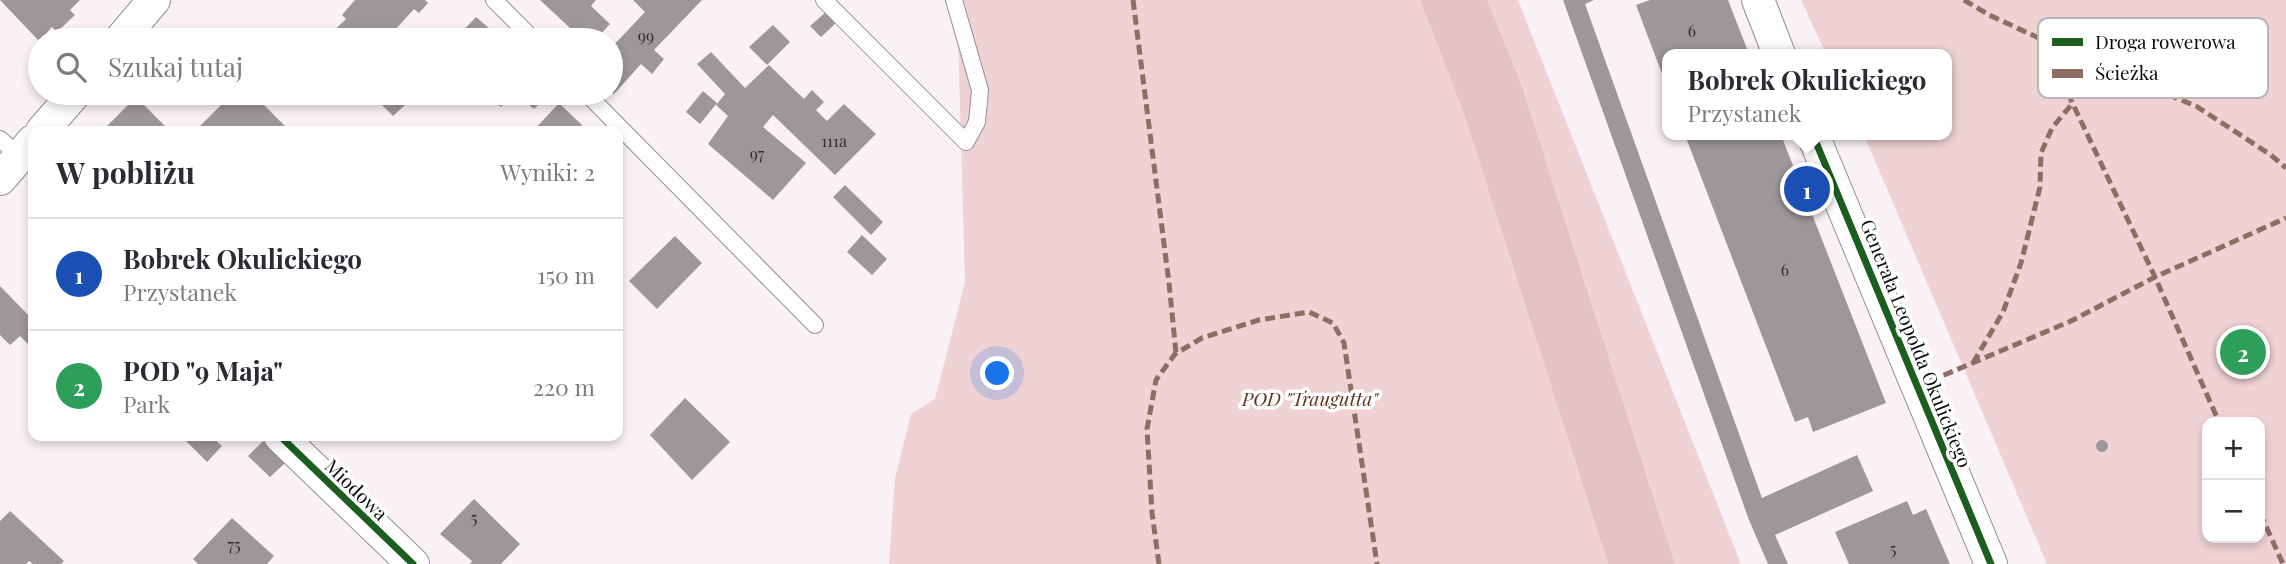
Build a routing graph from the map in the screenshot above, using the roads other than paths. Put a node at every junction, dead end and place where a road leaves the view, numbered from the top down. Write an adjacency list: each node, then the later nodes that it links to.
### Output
1 (494, 0): 7 (lane)
2 (824, 0): 3 (lane)
3 (954, 0)
4 (1758, 0): 8 (street)
5 (143, 4): 6 (street)
6 (128, 28)
7 (522, 28)
8 (1777, 49)
9 (64, 105): 11 (street)
10 (598, 105): 12 (lane)
11 (44, 126)
12 (618, 126)
13 (623, 131): 15 (lane)
14 (1815, 140): 18 (street, Generała Leopolda Okulickiego)
15 (815, 326)
16 (285, 441): 17 (street, Miodowa)
17 (414, 564)
18 (1991, 564)

